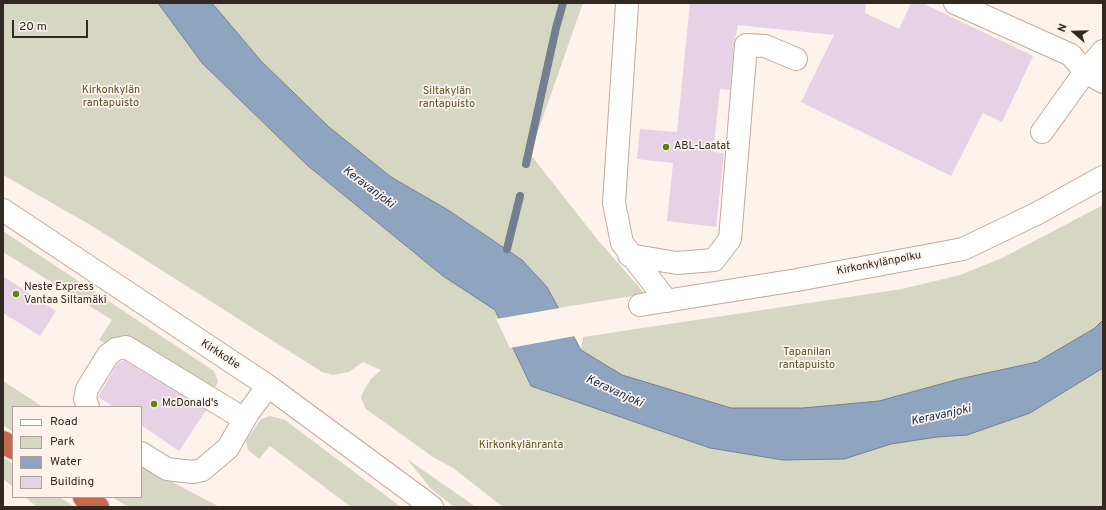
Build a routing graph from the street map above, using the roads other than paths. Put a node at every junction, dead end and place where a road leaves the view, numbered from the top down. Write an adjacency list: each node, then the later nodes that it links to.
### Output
1 (955, 3): 5 (street)
2 (627, 4): 9 (street)
3 (1103, 51): 5 (street)
4 (796, 59): 9 (street)
5 (1094, 77): 6 (street)
6 (1042, 132)
7 (1103, 177): 10 (street, Kirkonkylänpolku)
8 (3, 210): 12 (street, Kirkkotie)
9 (629, 255): 10 (street)
10 (667, 301): 11 (street, Kirkonkylänpolku)
11 (640, 305)
12 (268, 386): 14 (street); 20 (street, Kirkkotie)
13 (88, 406): 14 (street)
14 (244, 419): 17 (street)
15 (3, 442): 16 (highway)
16 (12, 447)
17 (142, 454)
18 (85, 498): 19 (highway)
19 (98, 507)
20 (432, 507)

